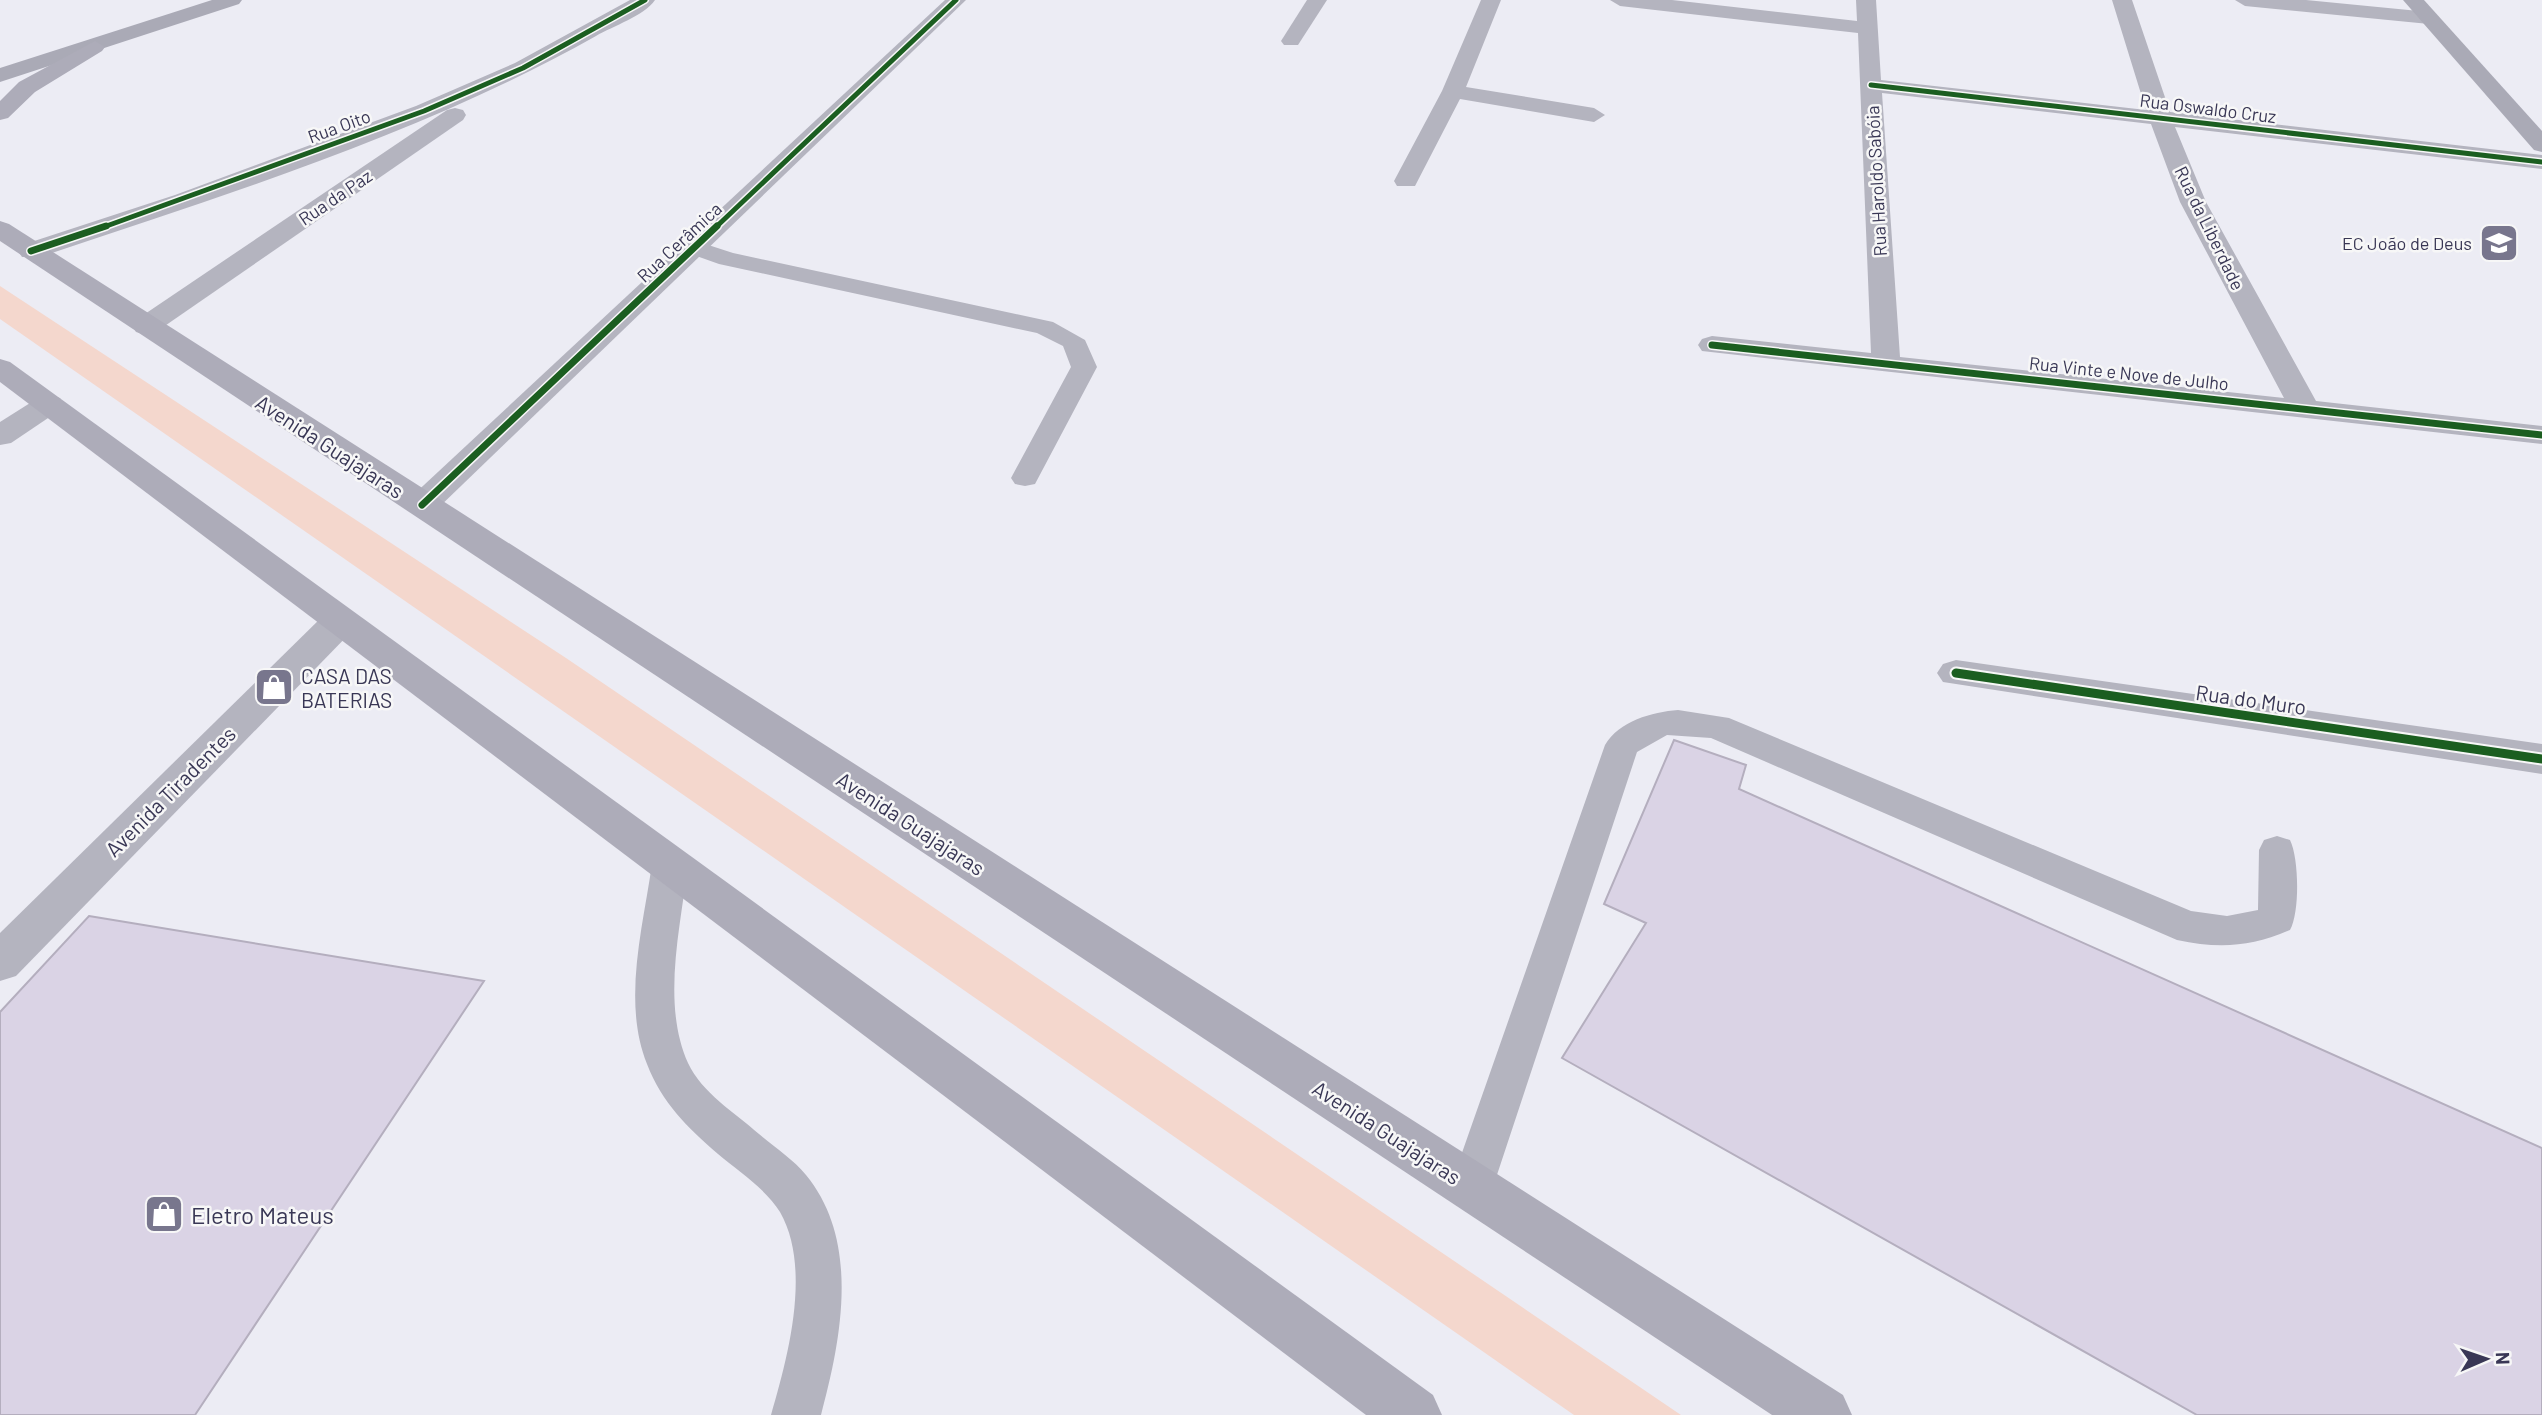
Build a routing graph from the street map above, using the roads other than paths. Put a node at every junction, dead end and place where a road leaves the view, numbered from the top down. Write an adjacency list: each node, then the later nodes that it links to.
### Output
1 (217, 0): 15 (main road)
2 (232, 0): 16 (main road)
3 (645, 0): 17 (street, Rua Oito)
4 (956, 0): 28 (street, Rua Cerâmica)
5 (1317, 0): 14 (street)
6 (1490, 0): 20 (street)
7 (1620, 0): 13 (street)
8 (1867, 0): 13 (street, Rua Haroldo Sabóia)
9 (2122, 0): 23 (street, Rua da Liberdade)
10 (2245, 0): 12 (street)
11 (2413, 0): 12 (main road)
12 (2429, 18): 24 (main road)
13 (1866, 28): 19 (street, Rua Haroldo Sabóia)
14 (1291, 41)
15 (36, 42)
16 (95, 47): 18 (main road); 21 (main road)
17 (523, 68): 27 (street, Rua Oito); 29 (street, Rua da Paz)
18 (0, 75)
19 (1871, 85): 23 (street, Rua Oswaldo Cruz); 31 (street, Rua Haroldo Sabóia)
20 (1453, 91): 22 (street); 26 (street)
21 (0, 113)
22 (1594, 114)
23 (2160, 118): 25 (street, Rua Oswaldo Cruz); 34 (street, Rua da Liberdade)
24 (2542, 145)
25 (2542, 162)
26 (1406, 181)
27 (15, 240): 29 (main road, Avenida Guajajaras)
28 (696, 248): 37 (lane); 38 (street, Rua Cerâmica)
29 (146, 326): 38 (main road, Avenida Guajajaras)
30 (1712, 345): 31 (street, Rua Vinte e Nove de Julho)
31 (1886, 363): 34 (street, Rua Vinte e Nove de Julho)
32 (0, 368): 33 (main road)
33 (49, 404): 36 (street); 39 (main road)
34 (2304, 407): 35 (street, Rua Vinte e Nove de Julho)
35 (2542, 435)
36 (0, 436)
37 (1025, 478)
38 (422, 505): 45 (main road, Avenida Guajajaras)
39 (340, 621): 43 (main road); 44 (street, Avenida Tiradentes)
40 (1956, 673): 41 (street, Rua do Muro)
41 (2542, 759)
42 (2277, 849): 45 (lane)
43 (670, 864): 46 (lane); 47 (main road)
44 (0, 962)
45 (1472, 1187): 48 (main road, Avenida Guajajaras)
46 (796, 1415)
47 (1413, 1415)
48 (1823, 1415)

